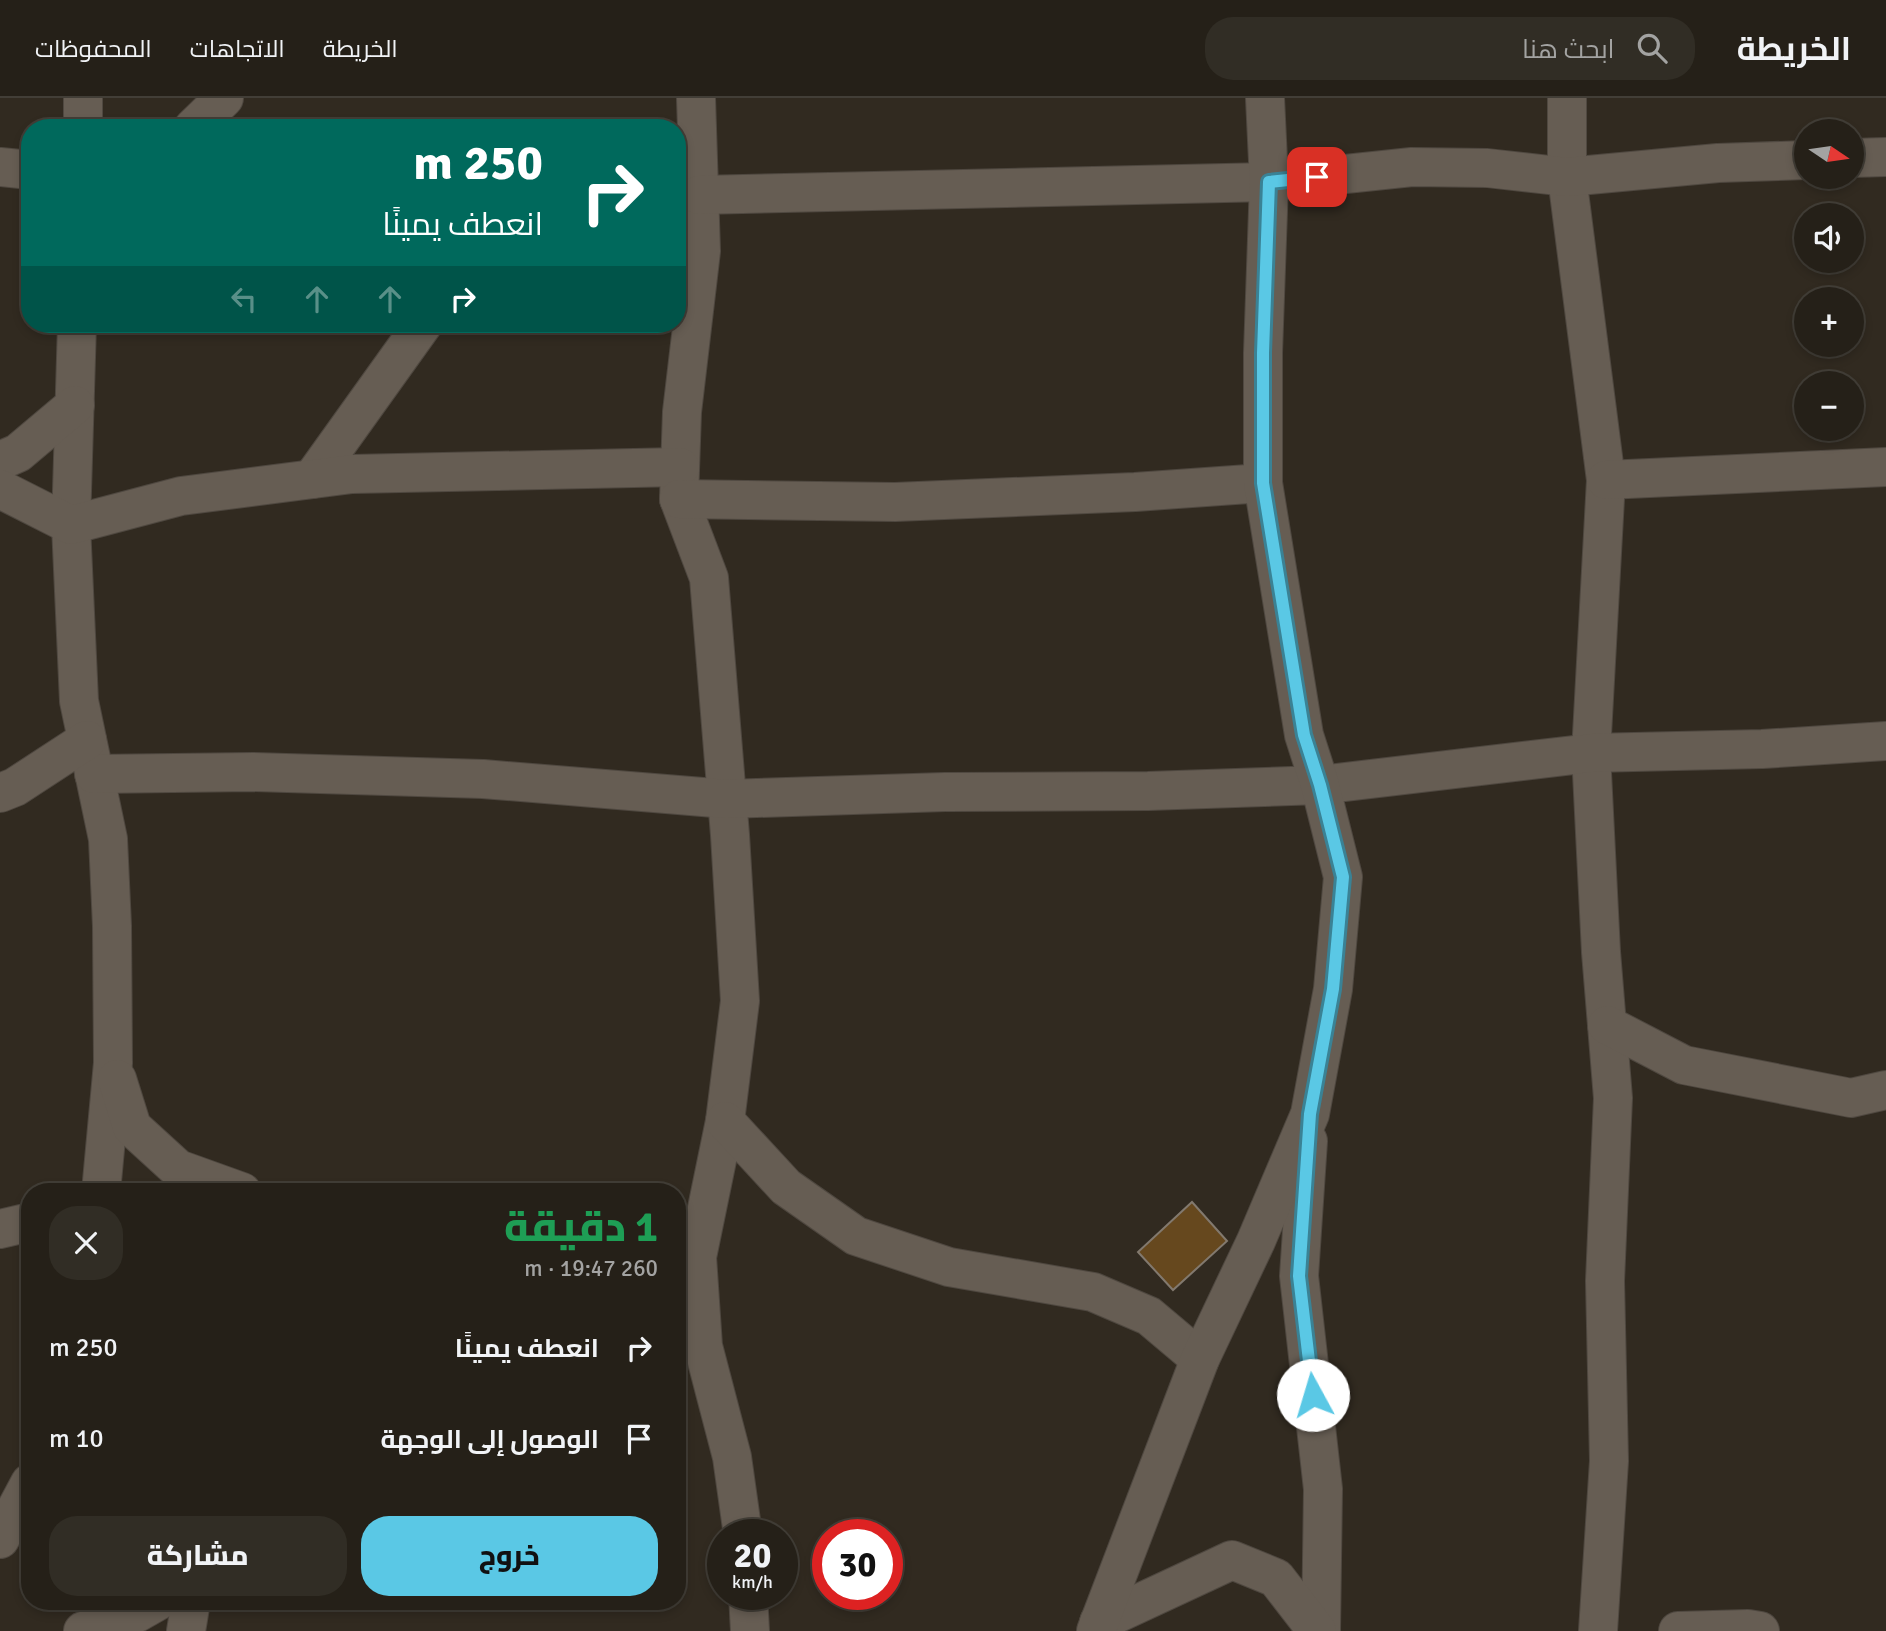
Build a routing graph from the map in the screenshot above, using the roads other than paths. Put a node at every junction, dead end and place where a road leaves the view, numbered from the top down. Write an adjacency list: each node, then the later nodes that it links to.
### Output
1 (83, 98): 6 (street)
2 (224, 98): 7 (street)
3 (696, 98): 8 (street)
4 (1265, 98): 15 (street)
5 (1567, 98): 14 (street)
6 (83, 119)
7 (202, 119)
8 (687, 149): 16 (street)
9 (1886, 157): 10 (street)
10 (1864, 158)
11 (1794, 160): 14 (street)
12 (0, 167): 13 (street)
13 (21, 169)
14 (1567, 177): 15 (street); 23 (street)
15 (1269, 182): 16 (street); 25 (street)
16 (699, 195): 24 (street)
17 (77, 333): 19 (street)
18 (417, 333): 22 (street)
19 (75, 405): 20 (street); 27 (street)
20 (0, 461)
21 (1886, 467): 23 (street)
22 (312, 479): 24 (street); 27 (street)
23 (1606, 480): 29 (street)
24 (680, 483): 25 (street); 33 (street)
25 (1263, 483): 31 (street)
26 (0, 489): 27 (street)
27 (71, 525): 30 (street)
28 (1886, 741): 29 (street)
29 (1591, 753): 31 (street); 34 (street)
30 (91, 757): 32 (street); 33 (street); 35 (street)
31 (1320, 785): 33 (street); 37 (street)
32 (0, 793)
33 (727, 799): 38 (street)
34 (1607, 1025): 36 (street); 56 (street)
35 (113, 1063): 39 (street); 40 (street)
36 (1886, 1090)
37 (1310, 1114): 44 (street); 55 (street)
38 (725, 1121): 43 (street); 44 (street)
39 (103, 1183)
40 (213, 1183)
41 (21, 1224): 42 (street)
42 (0, 1230)
43 (687, 1261): 46 (street)
44 (1200, 1359): 51 (street)
45 (21, 1500): 47 (street)
46 (741, 1519)
47 (0, 1539)
48 (142, 1610): 52 (street)
49 (190, 1610): 53 (street)
50 (749, 1610): 54 (street)
51 (1097, 1626): 55 (street)
52 (83, 1631)
53 (186, 1631)
54 (750, 1631)
55 (1319, 1631)
56 (1598, 1631)
57 (1678, 1631): 58 (street)
58 (1760, 1631)

